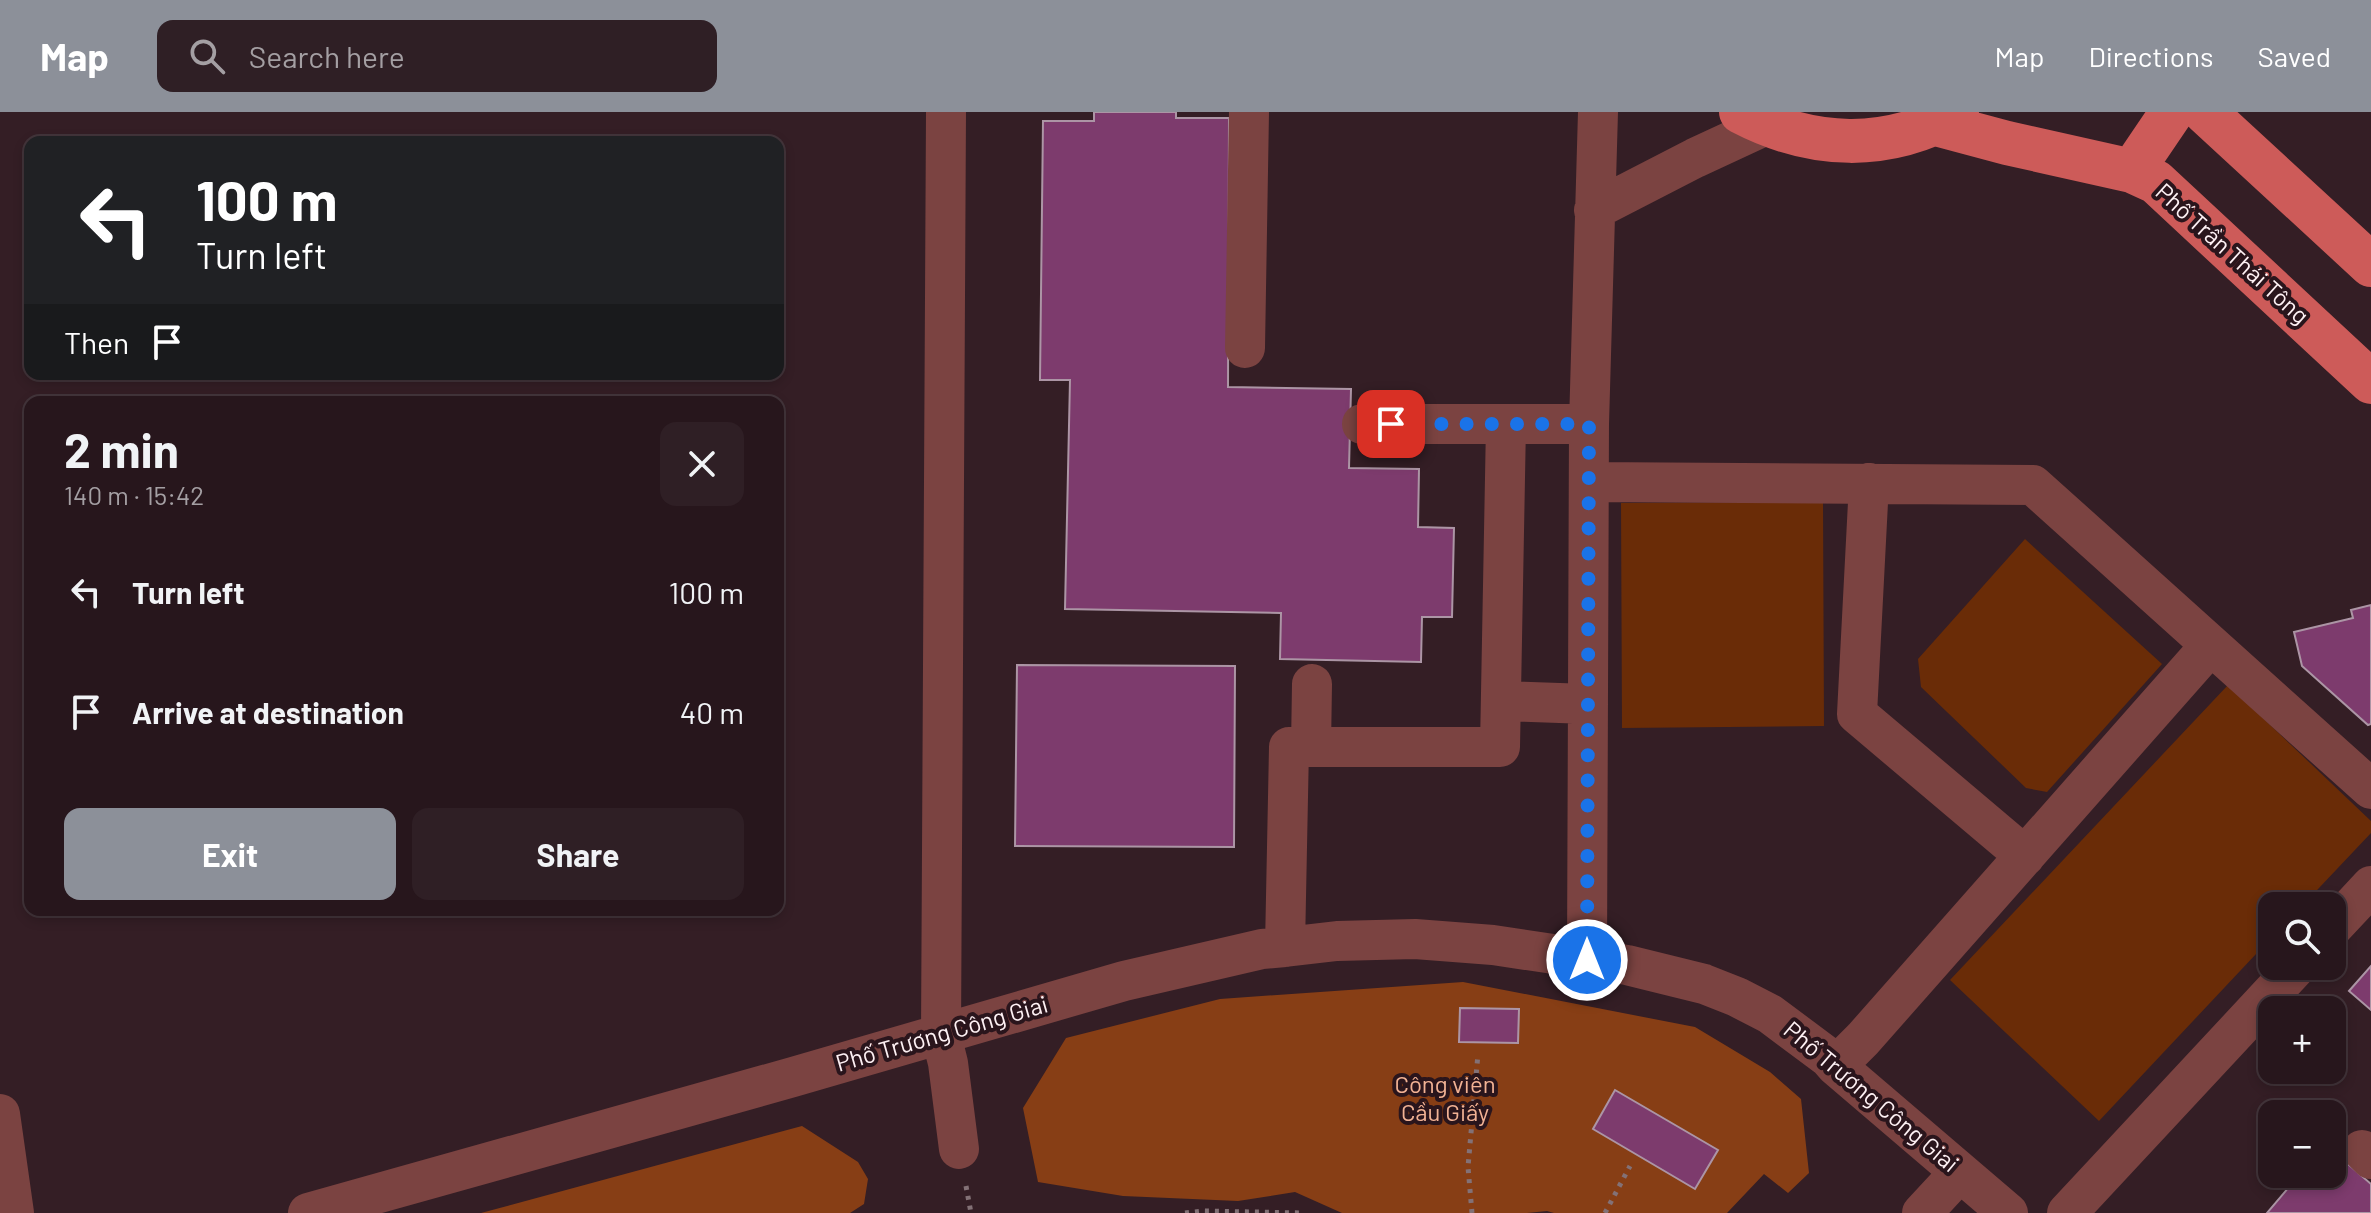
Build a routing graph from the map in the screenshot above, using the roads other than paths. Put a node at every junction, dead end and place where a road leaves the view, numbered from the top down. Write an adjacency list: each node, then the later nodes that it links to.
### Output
1 (946, 112): 30 (street)
2 (1249, 112): 11 (street)
3 (1598, 112): 9 (street)
4 (2172, 112): 8 (main road)
5 (2205, 112): 10 (main road)
6 (1754, 118): 7 (main road); 9 (street)
7 (1946, 118): 8 (main road, Phố Trần Thái Tông)
8 (2132, 171): 12 (main road, Phố Trần Thái Tông)
9 (1594, 210): 15 (street)
10 (2371, 265)
11 (1245, 348)
12 (2371, 382)
13 (1362, 424): 14 (street)
14 (1506, 424): 15 (street); 20 (street)
15 (1589, 424): 16 (street)
16 (1590, 482): 17 (street); 21 (street)
17 (1869, 483): 18 (street); 24 (street)
18 (2210, 646): 23 (street); 24 (street)
19 (1312, 684): 22 (street)
20 (1501, 701): 21 (street); 22 (street)
21 (1588, 704): 28 (street)
22 (1311, 747): 27 (street)
23 (2371, 789)
24 (2025, 856): 31 (street)
25 (2371, 886): 26 (street)
26 (2346, 913)
27 (1285, 947): 28 (street, Phố Trương Công Giai); 30 (street, Phố Trương Công Giai)
28 (1587, 960): 31 (street, Phố Trương Công Giai)
29 (2284, 980): 39 (street)
30 (941, 1035): 33 (street); 36 (street, Phố Trương Công Giai)
31 (1836, 1066): 34 (street, Phố Trương Công Giai)
32 (0, 1114): 35 (street)
33 (959, 1149)
34 (1960, 1172): 37 (street); 38 (street, Phố Trương Công Giai)
35 (14, 1213)
36 (308, 1213)
37 (1922, 1213)
38 (2008, 1213)
39 (2067, 1213)

